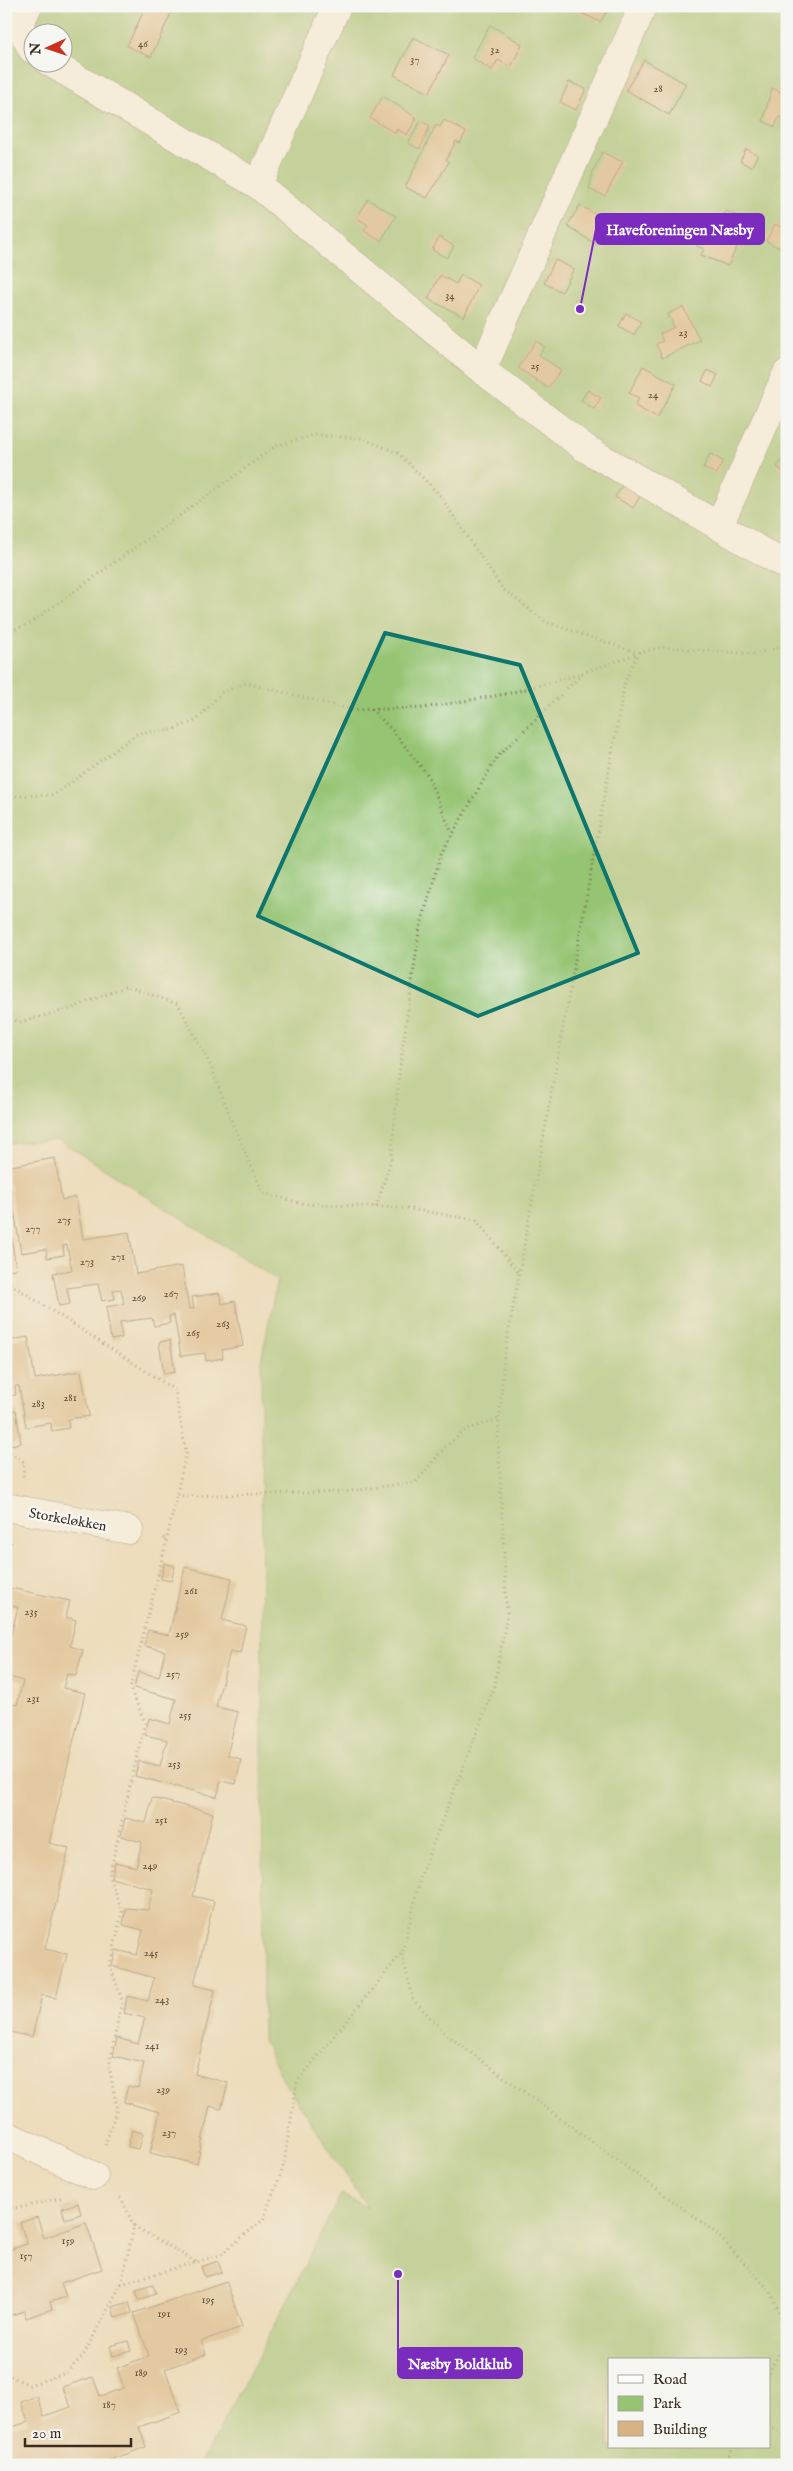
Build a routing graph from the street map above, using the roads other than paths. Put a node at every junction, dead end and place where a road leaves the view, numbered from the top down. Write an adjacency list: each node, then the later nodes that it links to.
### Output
1 (28, 6): 4 (street)
2 (336, 6): 6 (street)
3 (643, 6): 7 (street)
4 (22, 29)
5 (66, 72): 6 (street)
6 (258, 185): 7 (street)
7 (482, 370): 9 (street)
8 (787, 373): 9 (street)
9 (719, 526): 10 (street)
10 (787, 566)
11 (6, 1507): 12 (street, Storkeløkken)
12 (129, 1530)
13 (6, 2135): 14 (street)
14 (94, 2176)

